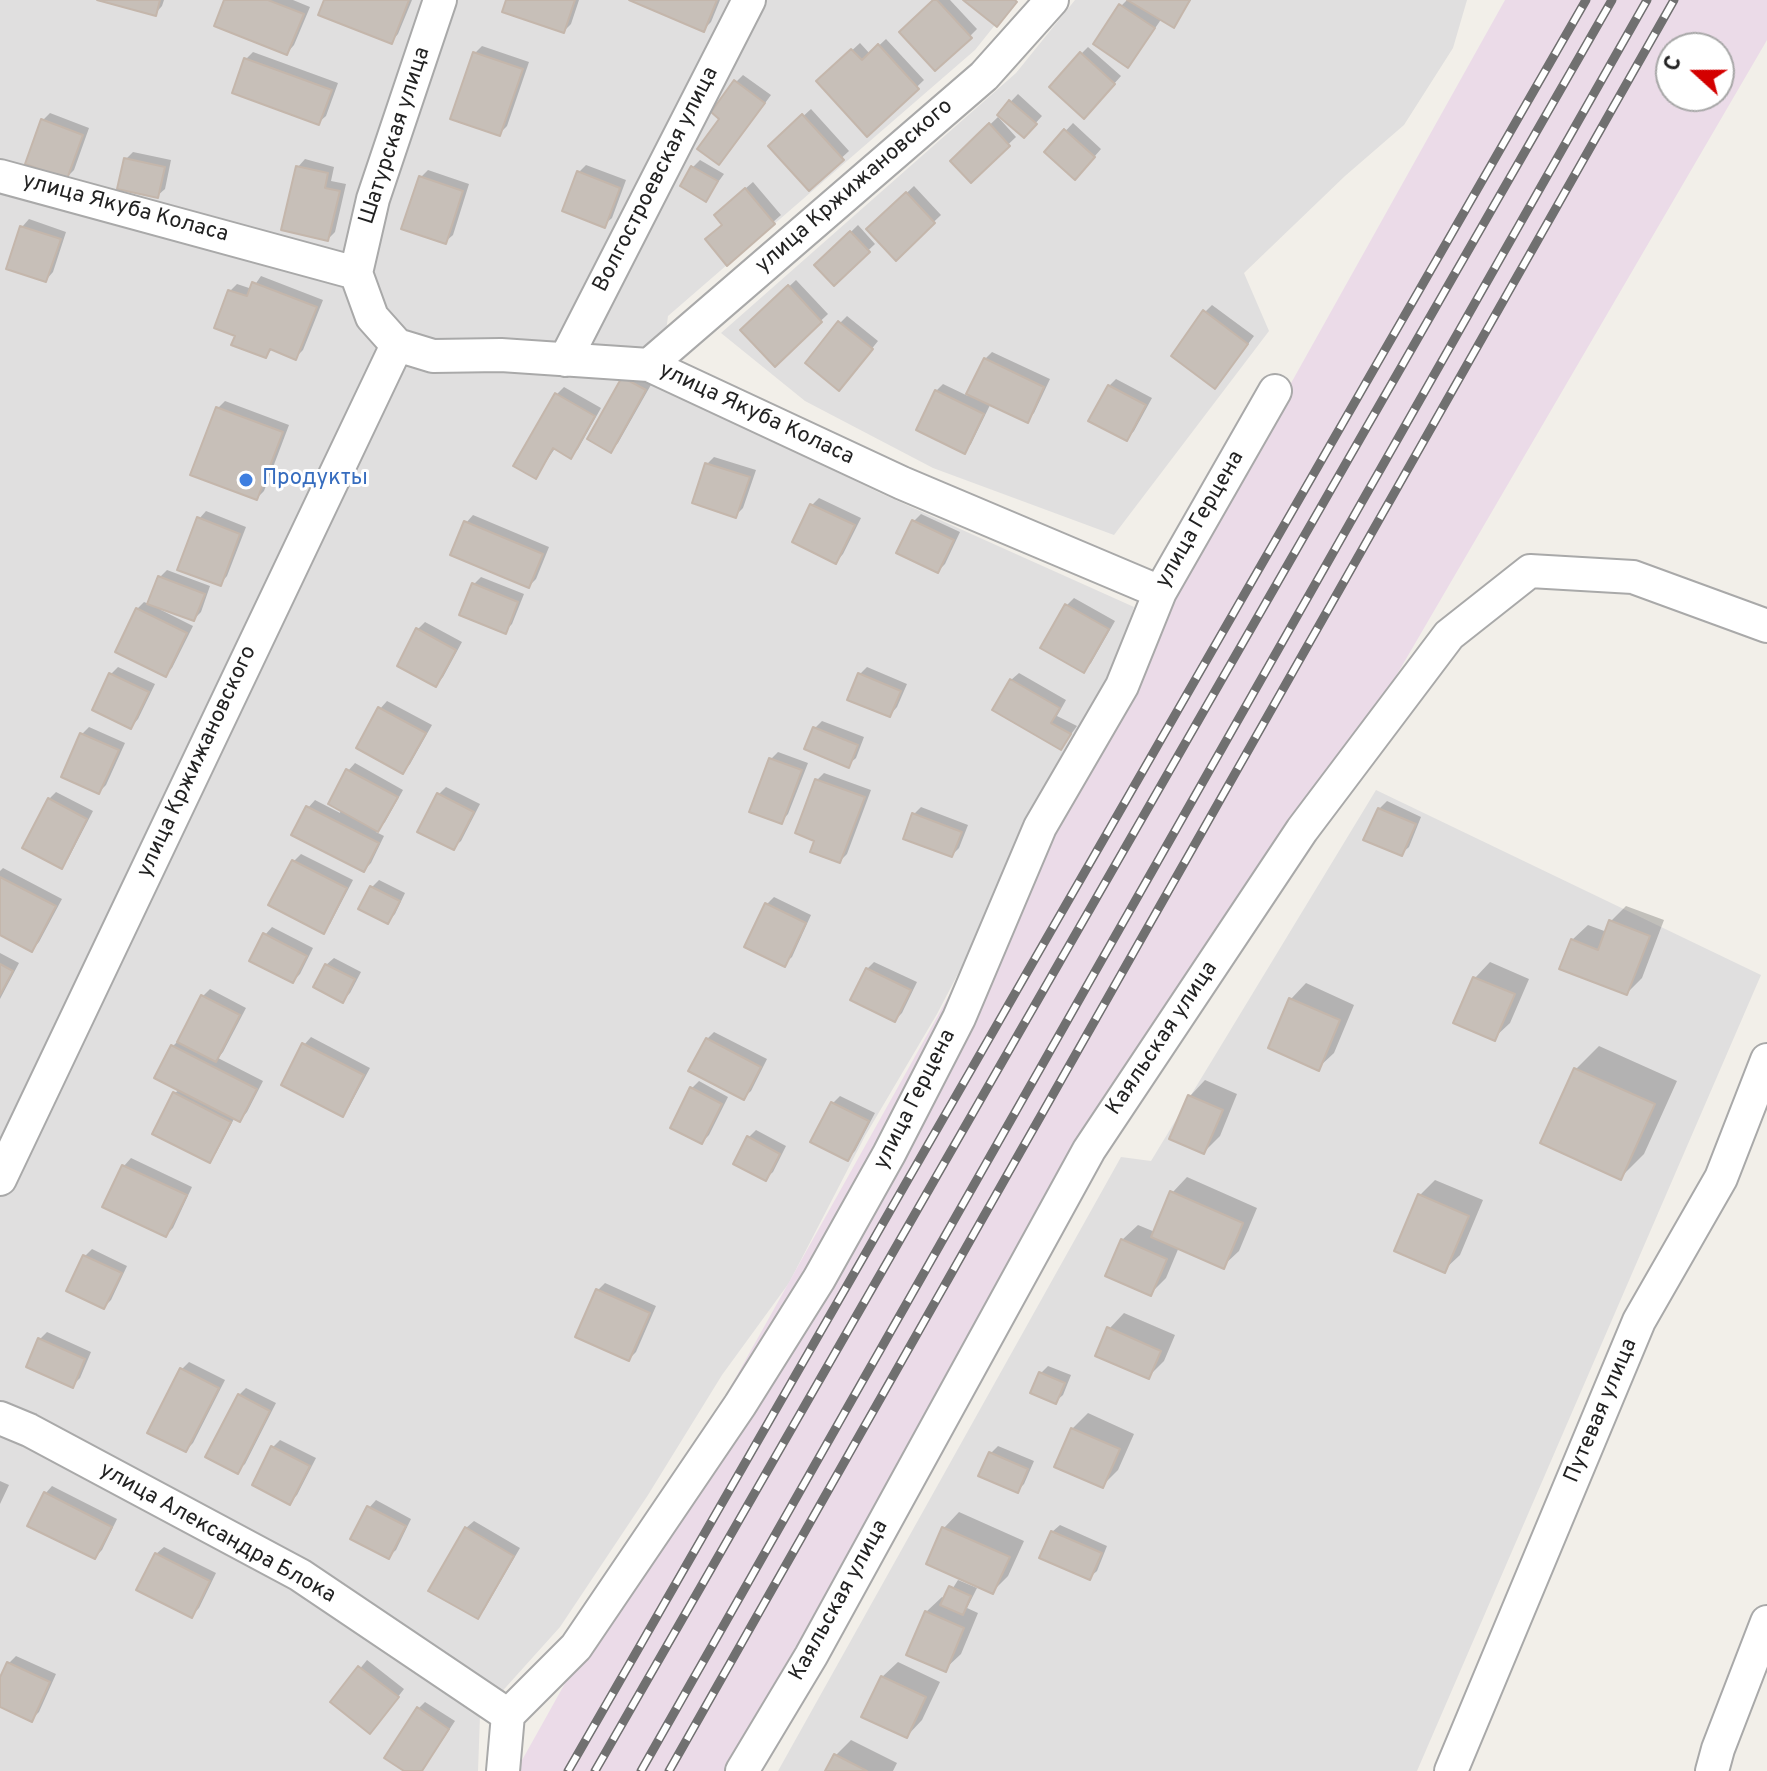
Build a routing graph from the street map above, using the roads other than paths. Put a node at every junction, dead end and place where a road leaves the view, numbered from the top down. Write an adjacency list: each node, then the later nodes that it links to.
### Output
1 (440, 0): 5 (street, Шатурская улица)
2 (749, 0): 7 (street, Волгостроевская улица)
3 (1052, 0): 8 (street, улица Кржижановского)
4 (0, 176): 5 (street, улица Якуба Коласа)
5 (356, 273): 6 (street)
6 (397, 345): 7 (street, улица Якуба Коласа); 13 (street, улица Кржижановского)
7 (565, 360): 8 (street, улица Якуба Коласа)
8 (649, 365): 10 (street, улица Якуба Коласа)
9 (1275, 391): 10 (street, улица Герцена)
10 (1160, 592): 16 (street, улица Герцена)
11 (1767, 626): 18 (street, Каяльская улица)
12 (1767, 1060): 19 (street, Путевая улица)
13 (0, 1179)
14 (0, 1418): 16 (street, улица Александра Блока)
15 (1767, 1622): 20 (street)
16 (508, 1715): 17 (street)
17 (503, 1771)
18 (742, 1771)
19 (1451, 1771)
20 (1712, 1771)

